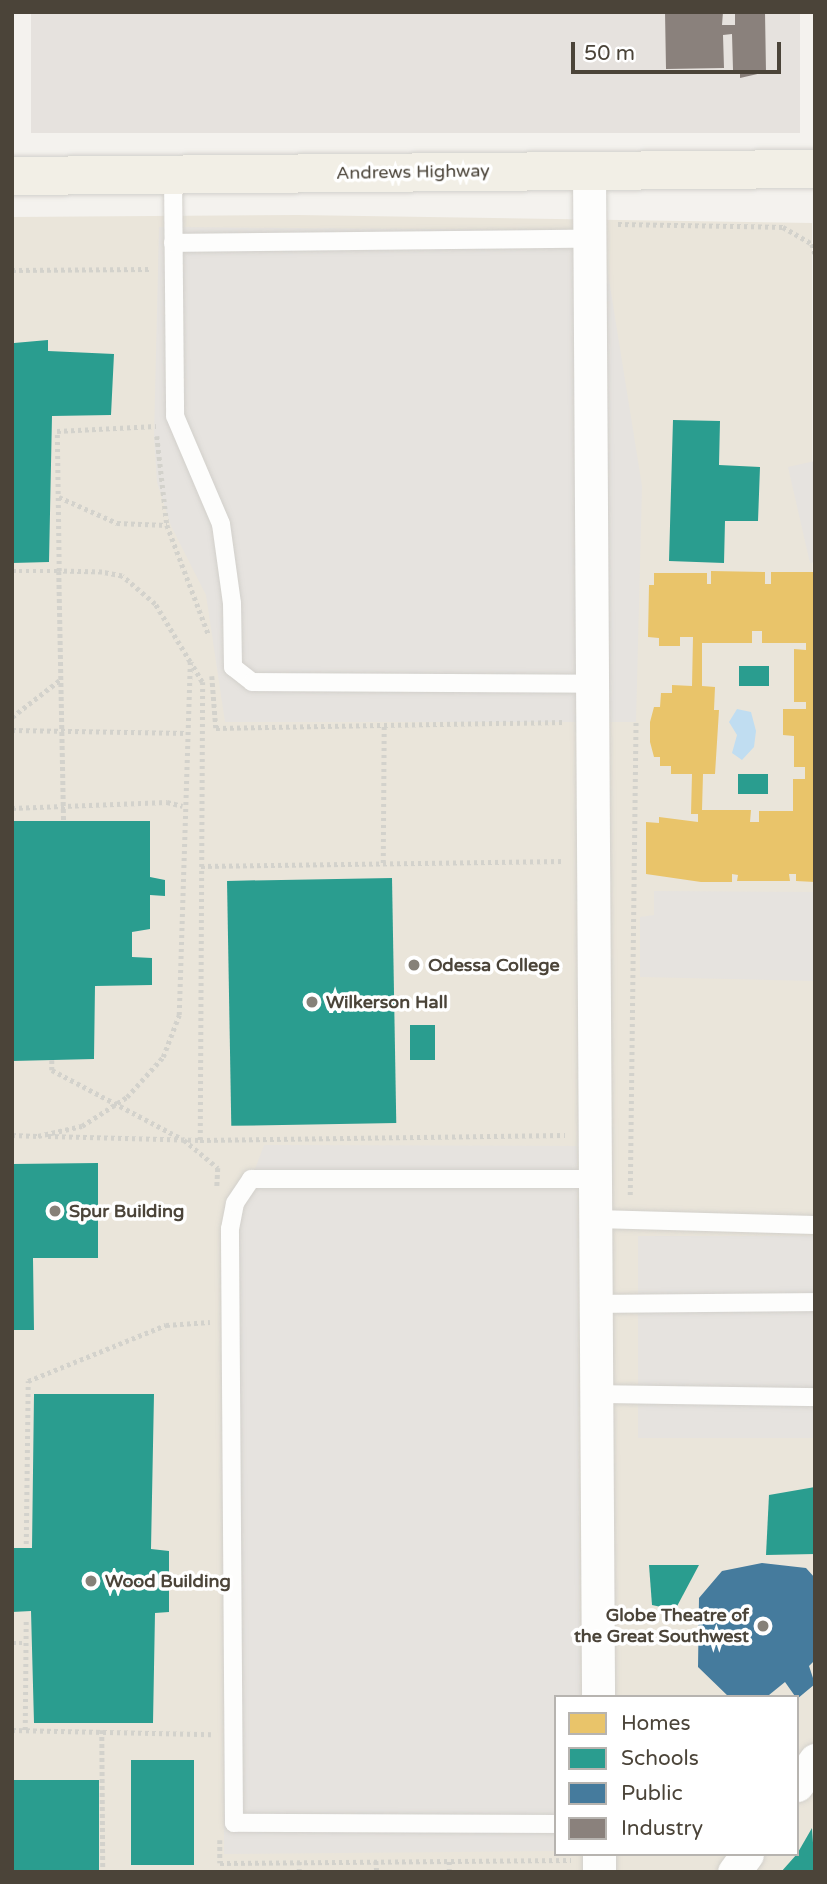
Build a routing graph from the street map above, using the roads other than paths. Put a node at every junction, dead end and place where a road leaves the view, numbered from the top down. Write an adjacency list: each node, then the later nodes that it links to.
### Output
1 (815, 169): 2 (main road, Andrews Highway)
2 (589, 170): 3 (main road, Andrews Highway); 5 (street)
3 (173, 174): 4 (main road, Andrews Highway); 6 (lane)
4 (12, 176)
5 (589, 231): 6 (lane); 7 (street)
6 (173, 243): 7 (lane)
7 (592, 684): 8 (street)
8 (595, 1180): 9 (street); 18 (lane)
9 (596, 1219): 10 (lane); 12 (street)
10 (815, 1225)
11 (815, 1302): 12 (lane)
12 (597, 1304): 13 (street)
13 (597, 1394): 14 (lane); 15 (street)
14 (815, 1398)
15 (598, 1695)
16 (815, 1760): 17 (street)
17 (799, 1781)
18 (554, 1824)
19 (746, 1856): 20 (street)
20 (734, 1872)

